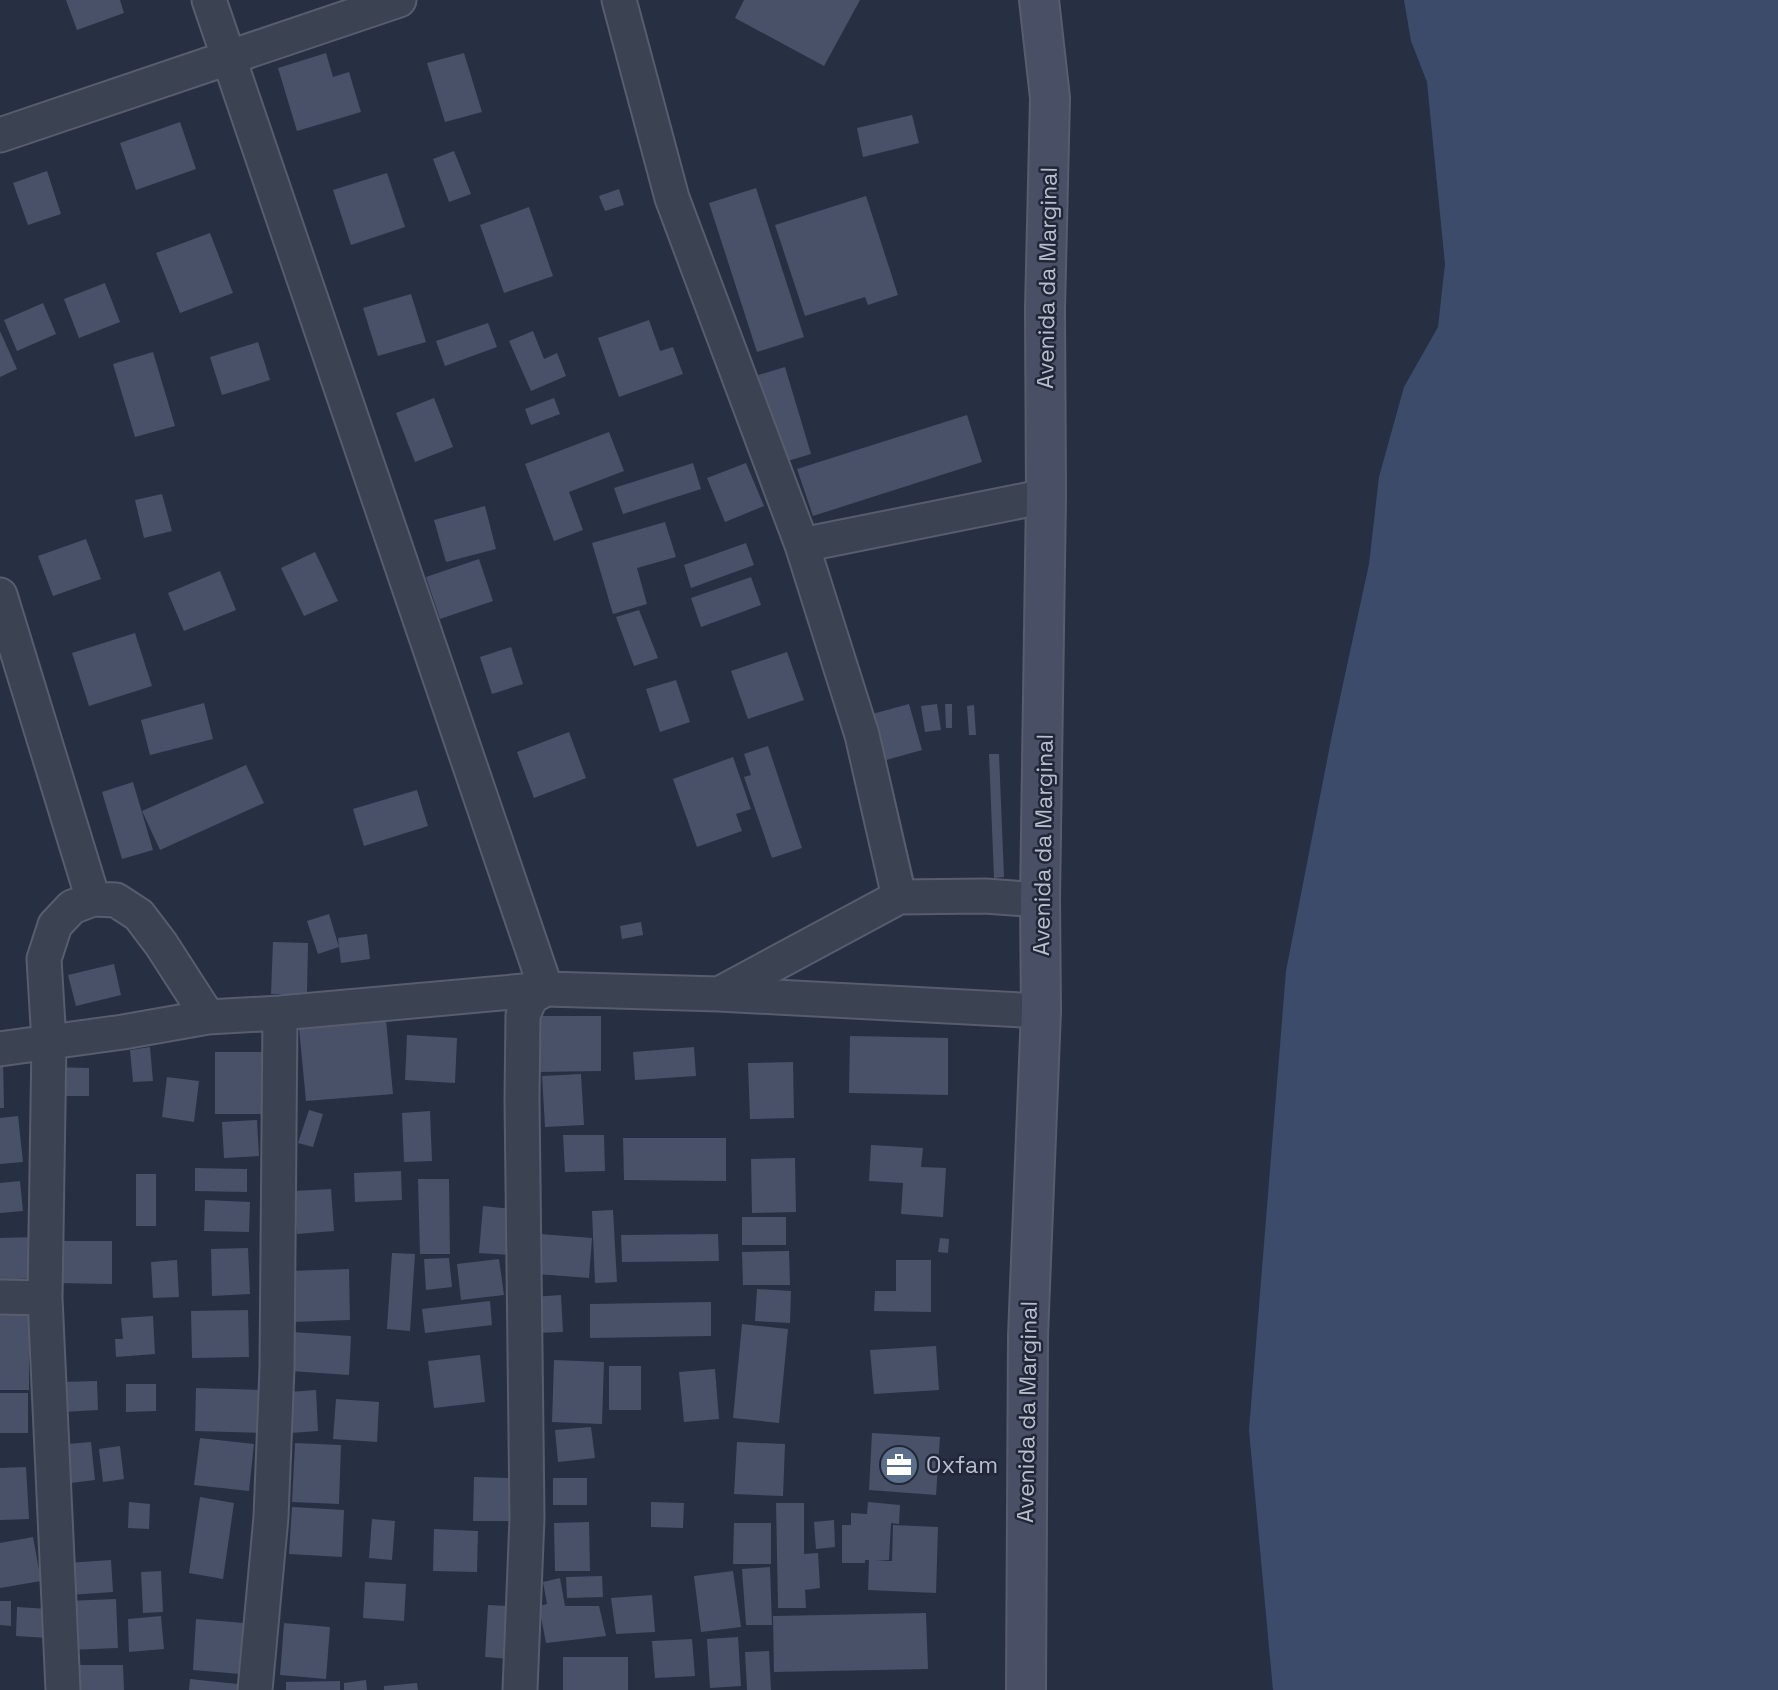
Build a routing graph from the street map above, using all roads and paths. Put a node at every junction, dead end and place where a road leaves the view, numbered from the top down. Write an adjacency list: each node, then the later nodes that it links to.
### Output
1 (209, 0): 5 (street)
2 (399, 0): 5 (street)
3 (619, 0): 8 (street)
4 (1039, 0): 7 (street, Avenida da Marginal)
5 (230, 59): 6 (street); 13 (street)
6 (0, 135)
7 (1046, 496): 8 (street); 12 (street, Avenida da Marginal)
8 (802, 545): 10 (street)
9 (0, 595): 11 (street)
10 (899, 897): 12 (street); 14 (street)
11 (93, 899): 17 (street); 18 (street)
12 (1040, 900): 15 (street, Avenida da Marginal)
13 (546, 989): 14 (street); 16 (street); 24 (street)
14 (719, 995): 15 (street)
15 (1041, 1011): 25 (street, Avenida da Marginal)
16 (280, 1013): 17 (street); 23 (street)
17 (208, 1017): 18 (street)
18 (49, 1042): 19 (street); 21 (street)
19 (0, 1049)
20 (0, 1297): 21 (street)
21 (45, 1298): 22 (street)
22 (63, 1690)
23 (255, 1690)
24 (520, 1690)
25 (1026, 1690)

